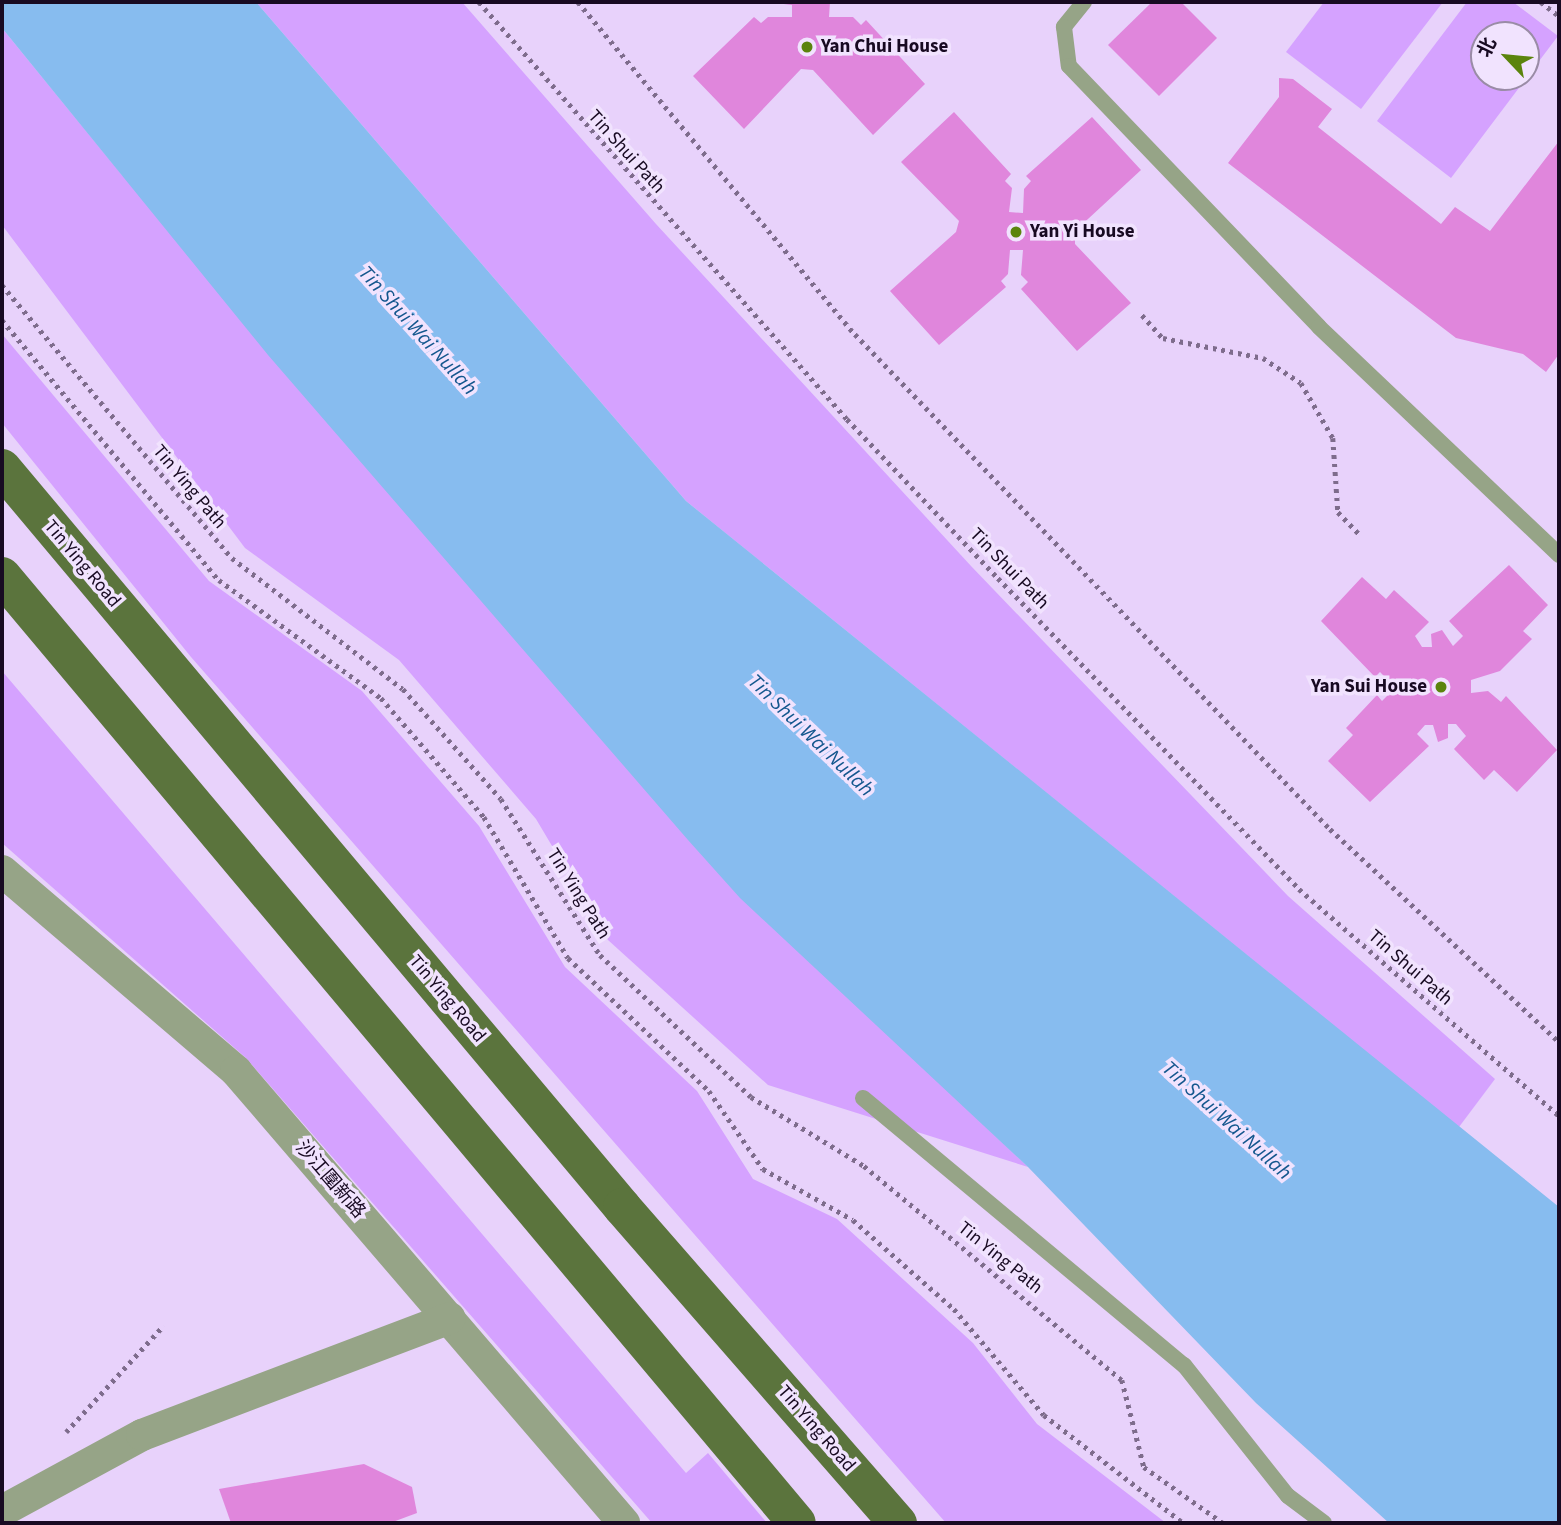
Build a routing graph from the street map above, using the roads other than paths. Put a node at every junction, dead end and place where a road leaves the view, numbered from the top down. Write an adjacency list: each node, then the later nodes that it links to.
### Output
1 (1084, 2): 3 (lane)
2 (2, 468): 11 (main road, Tin Ying Road)
3 (1559, 555)
4 (2, 576): 10 (main road)
5 (2, 871): 7 (street, 沙江圍新路)
6 (863, 1098): 12 (lane)
7 (450, 1318): 8 (street); 9 (street, 沙江圍新路)
8 (2, 1511)
9 (624, 1523)
10 (797, 1523)
11 (898, 1523)
12 (1324, 1523)

